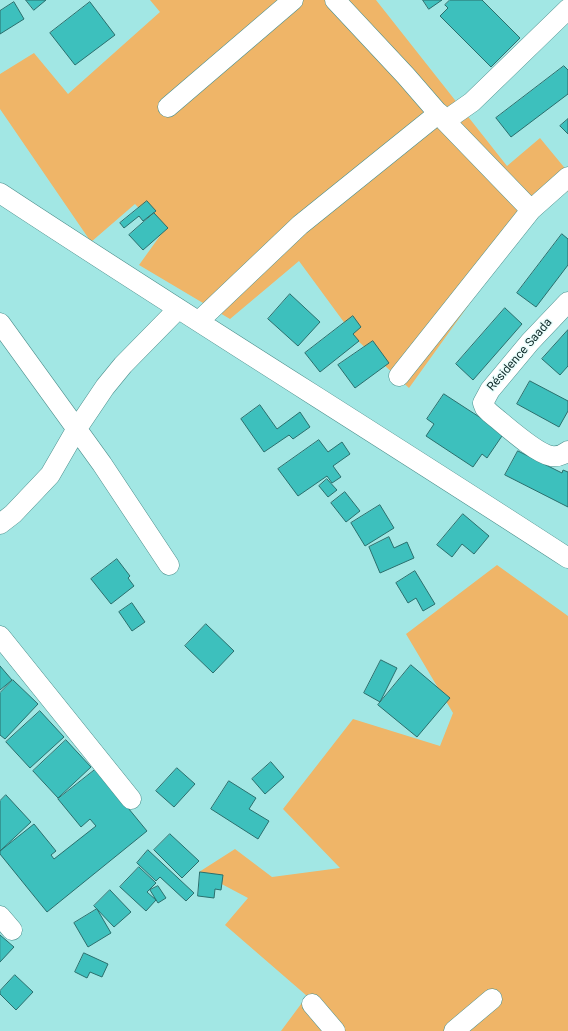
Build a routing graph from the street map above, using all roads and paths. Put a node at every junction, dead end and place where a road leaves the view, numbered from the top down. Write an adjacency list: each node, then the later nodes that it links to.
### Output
1 (293, 0): 4 (street)
2 (335, 0): 5 (street)
3 (568, 10): 5 (street)
4 (168, 107)
5 (442, 117): 8 (street); 11 (street)
6 (568, 177): 8 (street)
7 (0, 193): 10 (street)
8 (531, 210): 13 (street)
9 (568, 302): 15 (street, Résidence Saada)
10 (178, 309): 11 (street); 14 (street)
11 (199, 321): 17 (street)
12 (0, 323): 14 (street)
13 (399, 376)
14 (76, 430): 16 (street); 18 (street)
15 (568, 451)
16 (0, 524)
17 (568, 558)
18 (169, 565)
19 (0, 636): 20 (street)
20 (131, 799)
21 (492, 999): 24 (street)
22 (312, 1004): 23 (street)
23 (334, 1031)
24 (454, 1031)

